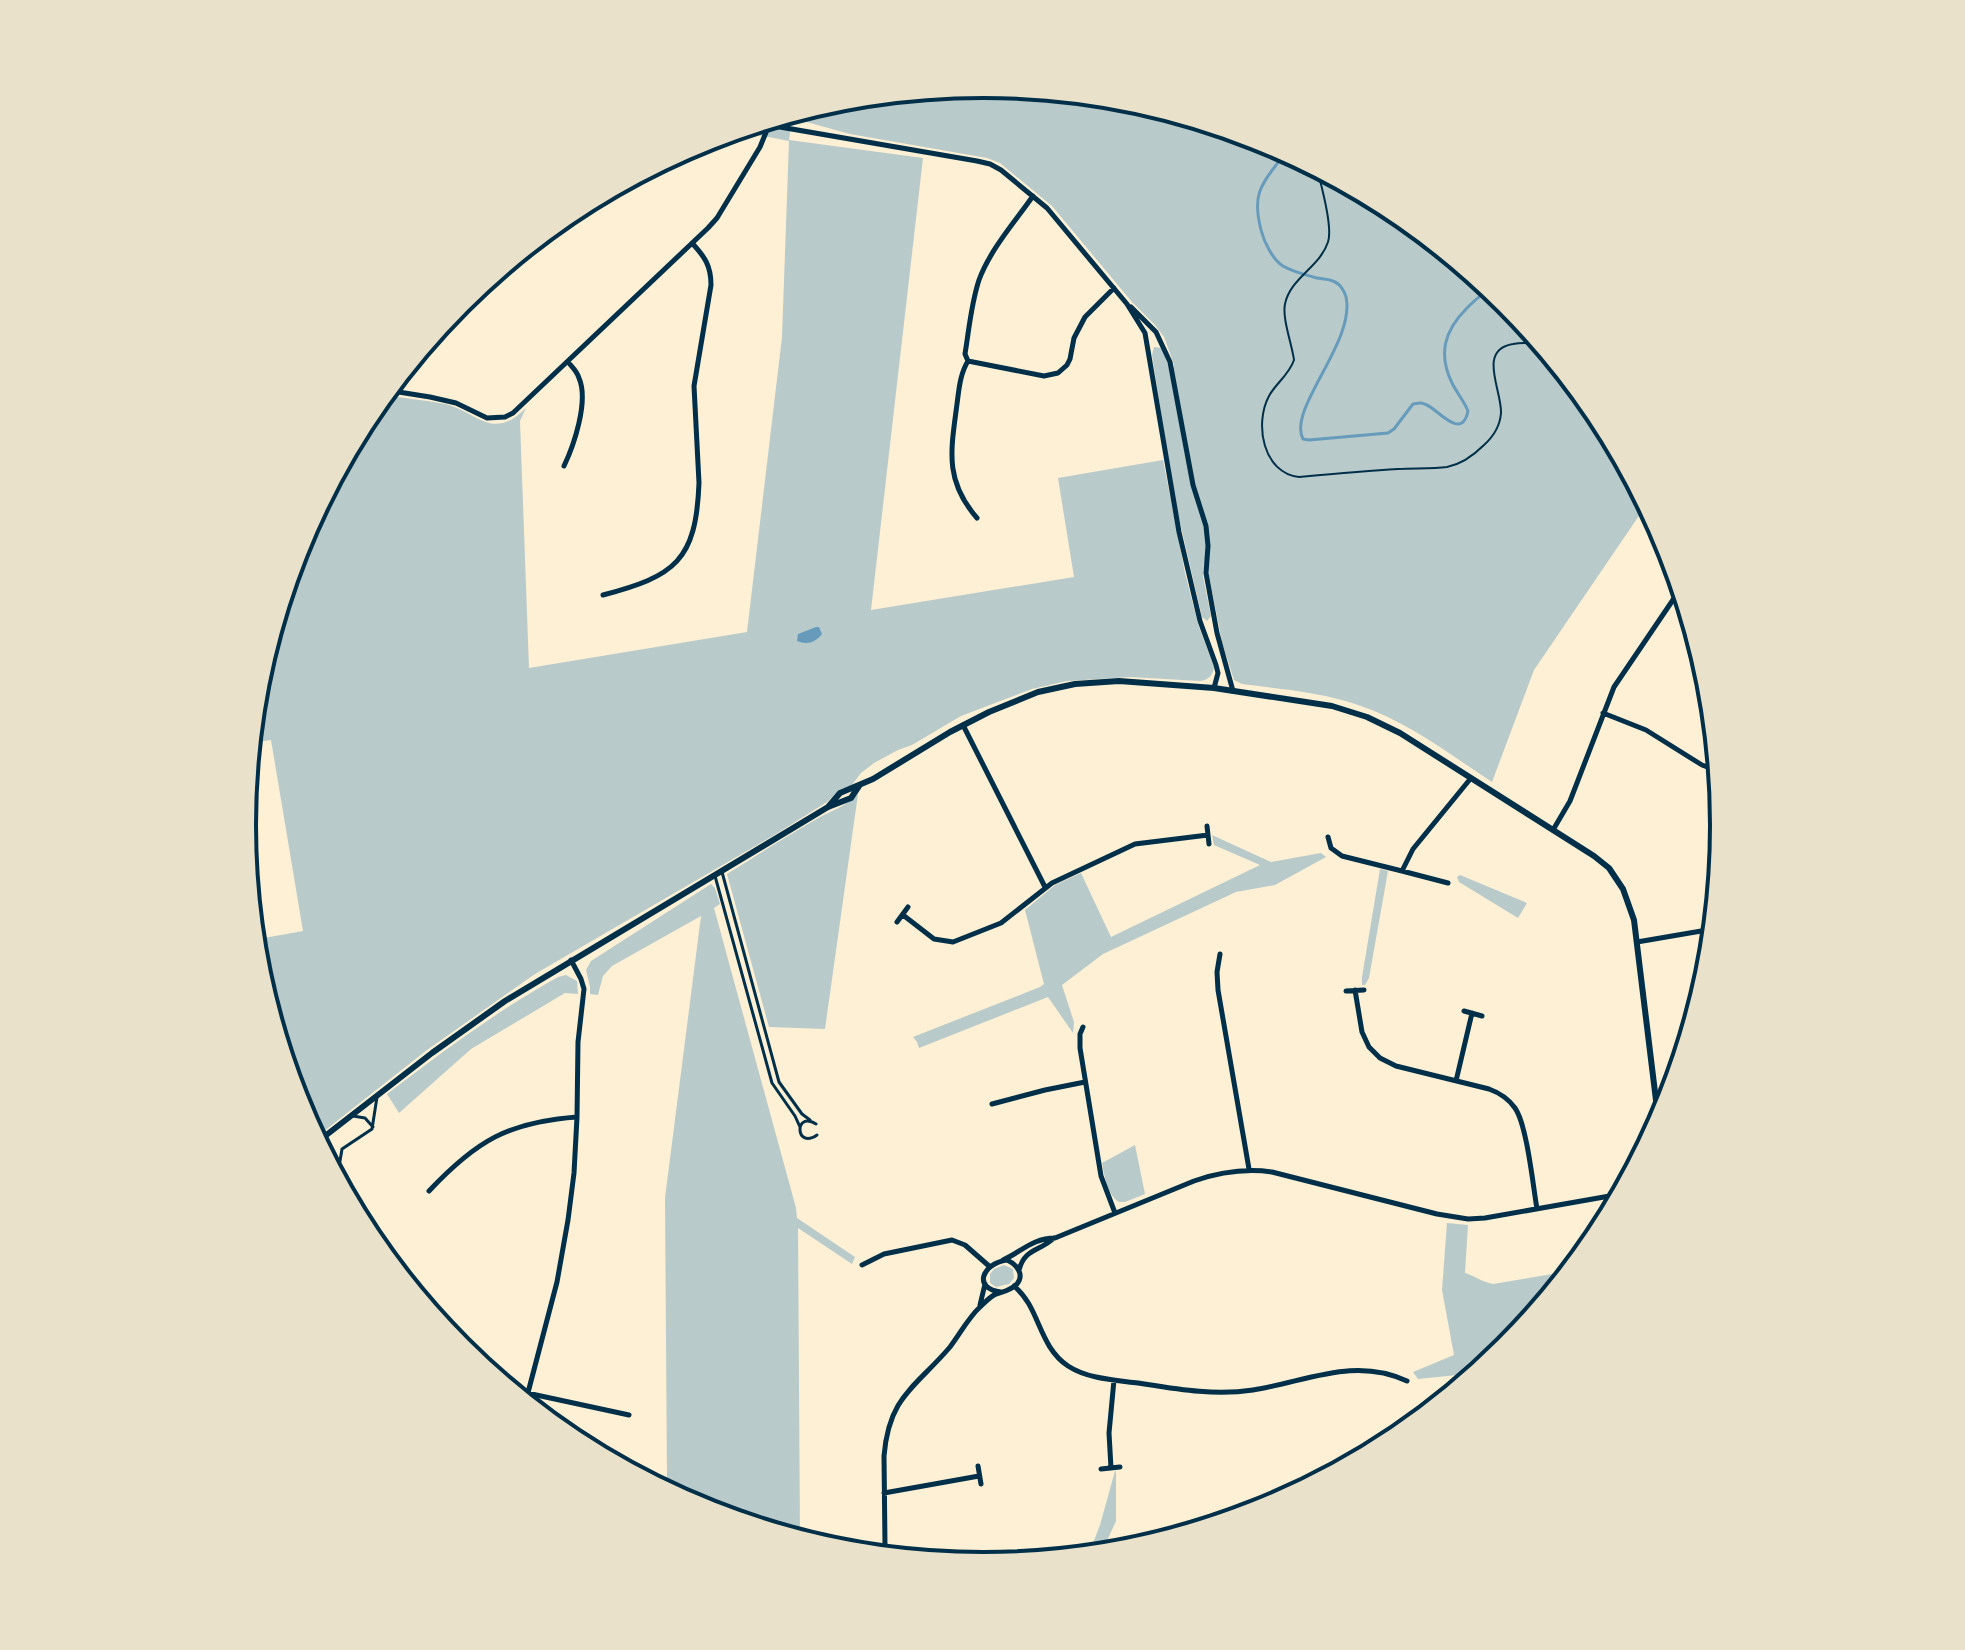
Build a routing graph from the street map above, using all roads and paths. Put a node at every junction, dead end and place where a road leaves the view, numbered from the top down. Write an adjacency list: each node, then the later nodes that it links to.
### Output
1 (781, 127): 4 (street)
2 (766, 132): 5 (street)
3 (1320, 181): 8 (path)
4 (1033, 196): 6 (street); 11 (street)
5 (692, 243): 12 (street); 16 (street)
6 (1114, 288): 7 (street); 11 (street)
7 (1127, 304): 9 (street); 10 (street)
8 (1527, 344)
9 (1164, 347): 10 (street); 18 (street)
10 (1148, 351): 19 (street)
11 (968, 361): 15 (street)
12 (568, 362): 13 (street); 14 (street)
13 (399, 392)
14 (564, 466)
15 (977, 518)
16 (603, 595)
17 (1673, 599): 22 (street)
18 (1215, 619): 19 (street); 21 (street)
19 (1200, 621): 20 (street)
20 (1214, 688): 21 (street); 23 (street)
21 (1233, 691): 25 (street)
22 (1603, 713): 24 (street); 27 (street)
23 (963, 725): 32 (street); 34 (street)
24 (1707, 767)
25 (1471, 778): 27 (street); 31 (street)
26 (1207, 826): 28 (street)
27 (1553, 830): 39 (street)
28 (1208, 835): 30 (street); 34 (street)
29 (1328, 837): 31 (street)
30 (1209, 844)
31 (1402, 871): 33 (street)
32 (718, 874): 41 (street); 56 (lane); 59 (lane)
33 (1448, 883)
34 (1045, 887): 36 (street)
35 (908, 907): 36 (street)
36 (903, 915): 37 (street)
37 (897, 922)
38 (1701, 931): 39 (street)
39 (1637, 942): 52 (street)
40 (1220, 954): 63 (street)
41 (571, 960): 51 (street); 55 (street)
42 (1355, 990): 43 (street); 44 (street); 49 (street)
43 (1364, 990)
44 (1346, 991)
45 (1464, 1011): 46 (street)
46 (1472, 1013): 47 (street); 49 (street)
47 (1482, 1016)
48 (1083, 1027): 50 (street)
49 (1456, 1081): 66 (street)
50 (1085, 1082): 53 (street); 67 (street)
51 (377, 1095): 54 (street); 58 (lane)
52 (1656, 1098)
53 (992, 1104)
54 (352, 1115): 58 (lane); 61 (street)
55 (577, 1117): 64 (street); 79 (street)
56 (810, 1120): 57 (lane); 59 (lane)
57 (816, 1124)
58 (373, 1127): 62 (lane)
59 (800, 1127): 60 (lane)
60 (817, 1135)
61 (325, 1136)
62 (340, 1164)
63 (1249, 1169): 66 (street); 67 (street)
64 (429, 1191)
65 (1607, 1196): 66 (street)
66 (1537, 1209)
67 (1115, 1213): 68 (street)
68 (1055, 1238): 69 (street); 72 (street)
69 (1003, 1260): 71 (street); 72 (street)
70 (862, 1265): 71 (street)
71 (989, 1266): 73 (street)
72 (1019, 1270): 74 (street)
73 (985, 1283): 75 (street); 76 (street)
74 (1014, 1286): 75 (street); 77 (street)
75 (1001, 1292): 76 (street)
76 (980, 1306): 88 (street)
77 (1114, 1380): 78 (street); 84 (street)
78 (1407, 1381)
79 (527, 1392)
80 (530, 1394): 81 (street)
81 (629, 1415)
82 (978, 1466): 86 (street)
83 (1120, 1467): 84 (street)
84 (1111, 1468): 85 (street)
85 (1101, 1469)
86 (979, 1476): 87 (street); 88 (street)
87 (981, 1484)
88 (884, 1493): 89 (street)
89 (885, 1546)

